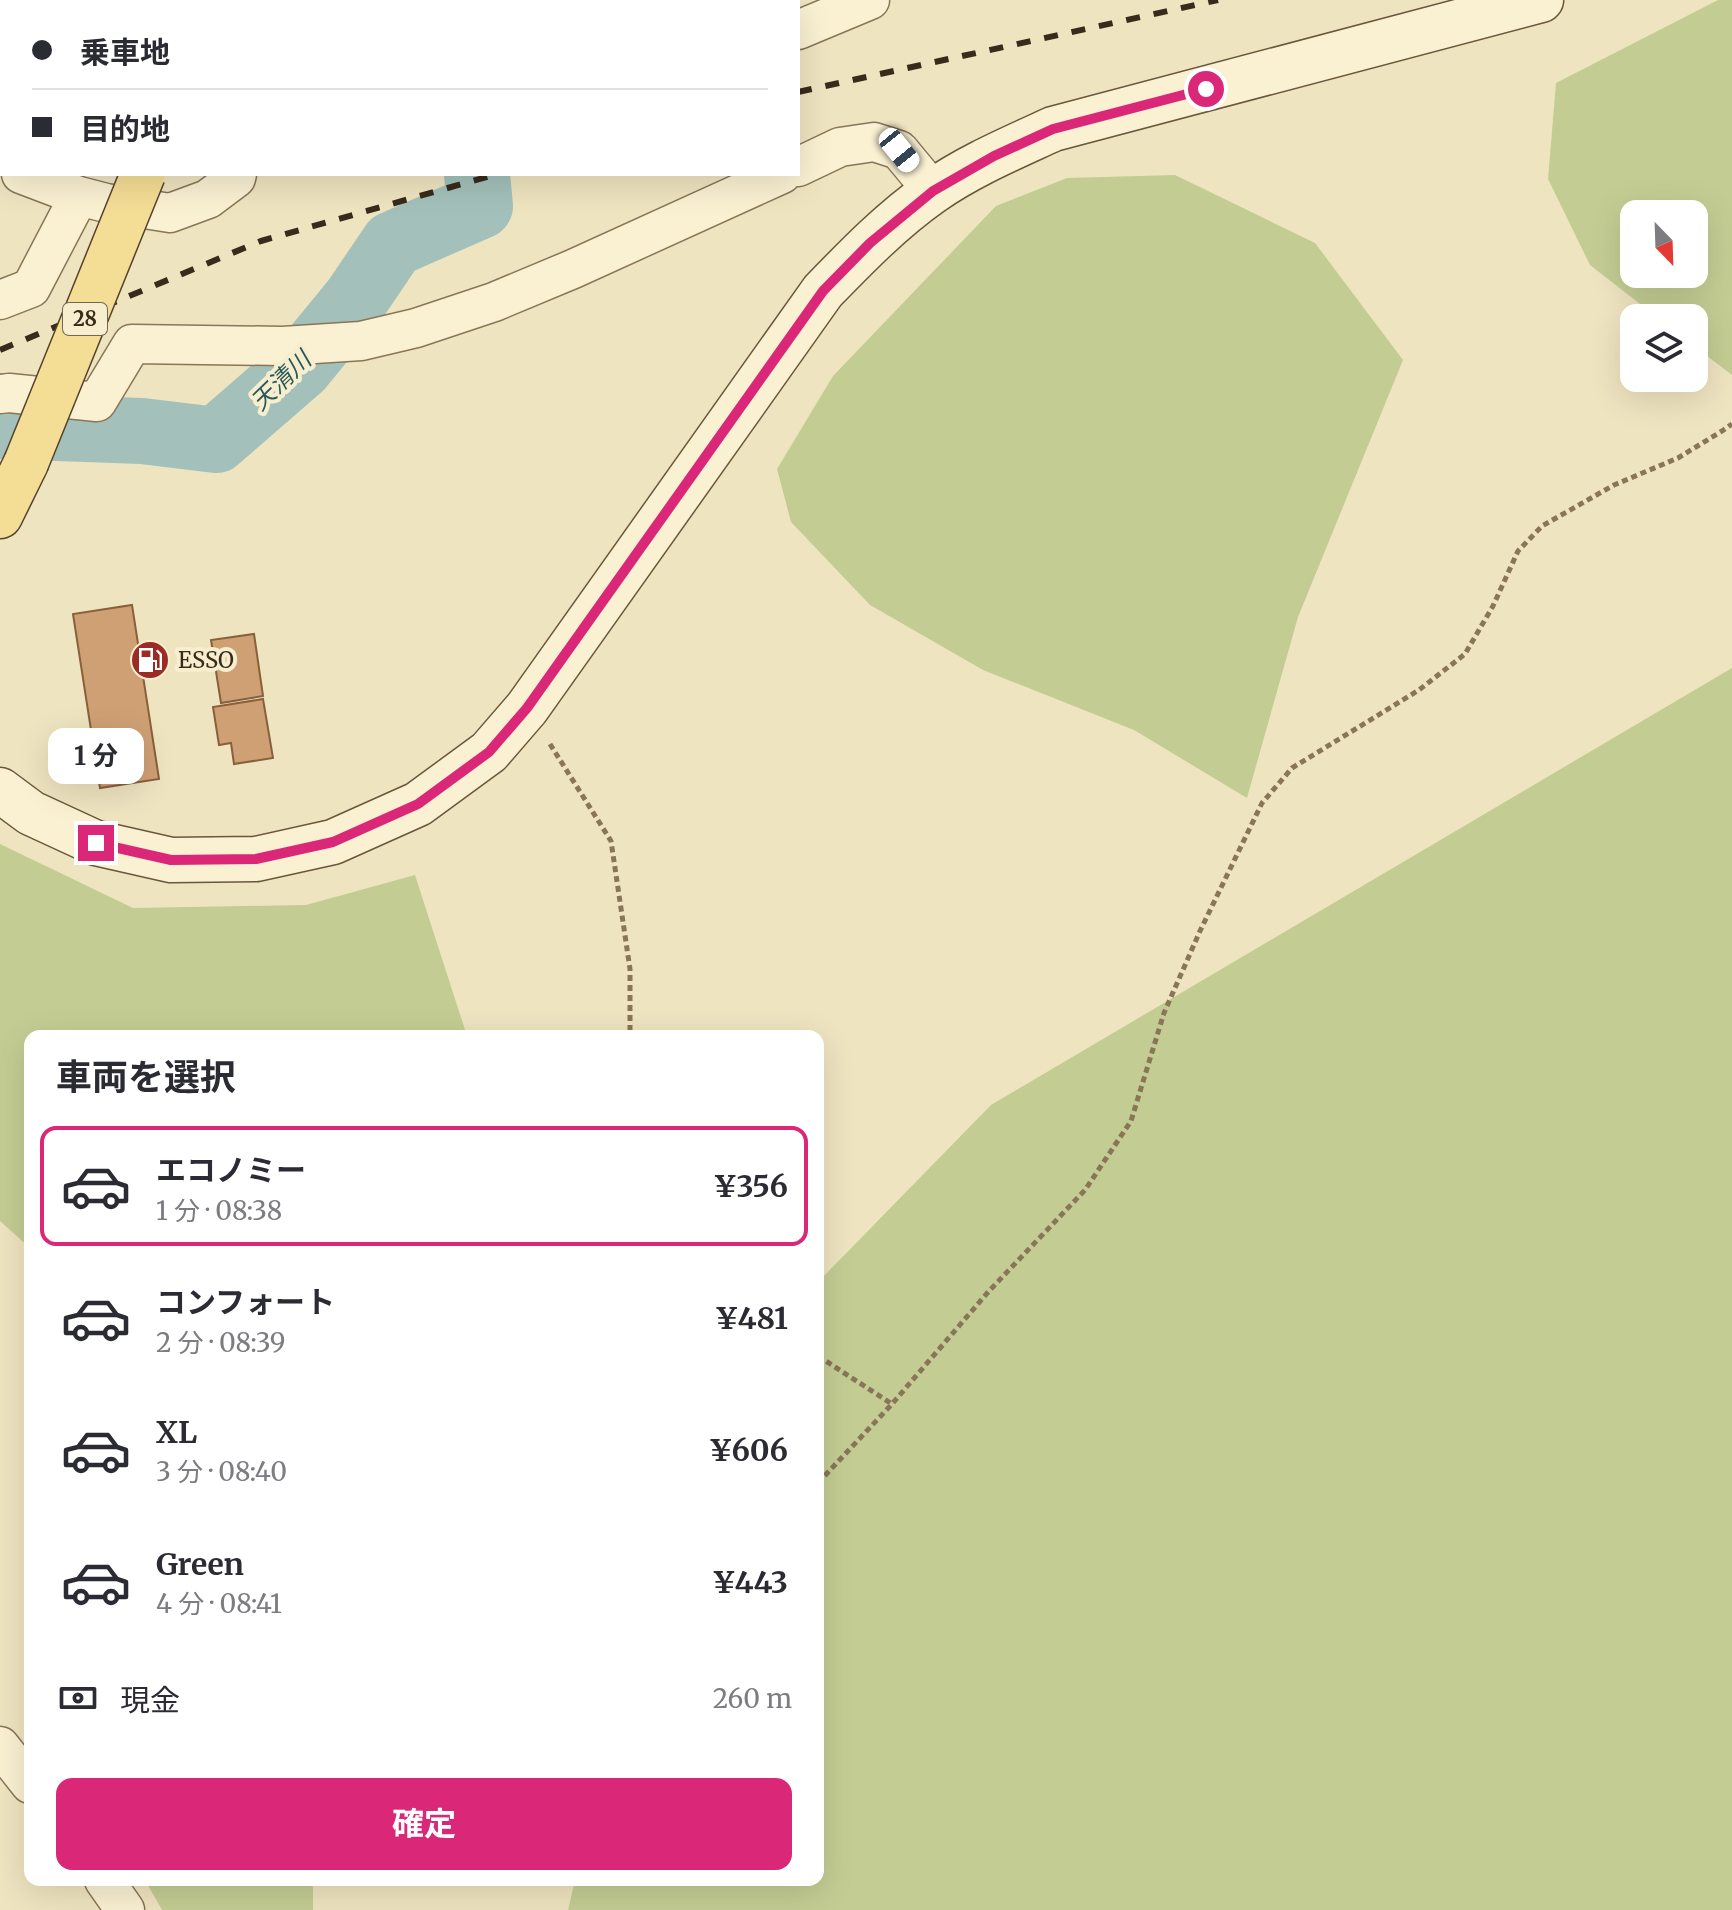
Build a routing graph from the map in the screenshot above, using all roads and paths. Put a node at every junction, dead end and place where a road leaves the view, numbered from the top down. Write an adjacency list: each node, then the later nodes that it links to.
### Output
1 (870, 0): 3 (street)
2 (1541, 0): 9 (street)
3 (800, 29)
4 (800, 166): 9 (street)
5 (30, 176): 10 (street)
6 (142, 176): 14 (main road, 28, bridge)
7 (236, 176): 10 (street)
8 (778, 176): 12 (street)
9 (933, 191): 15 (street)
10 (79, 196): 11 (street)
11 (0, 300)
12 (0, 394)
13 (1732, 424): 19 (path)
14 (0, 516)
15 (527, 708): 16 (street); 17 (path)
16 (0, 790)
17 (630, 1030)
18 (824, 1360): 19 (path)
19 (892, 1404): 20 (path)
20 (824, 1477)
21 (0, 1746): 22 (street)
22 (24, 1776)

